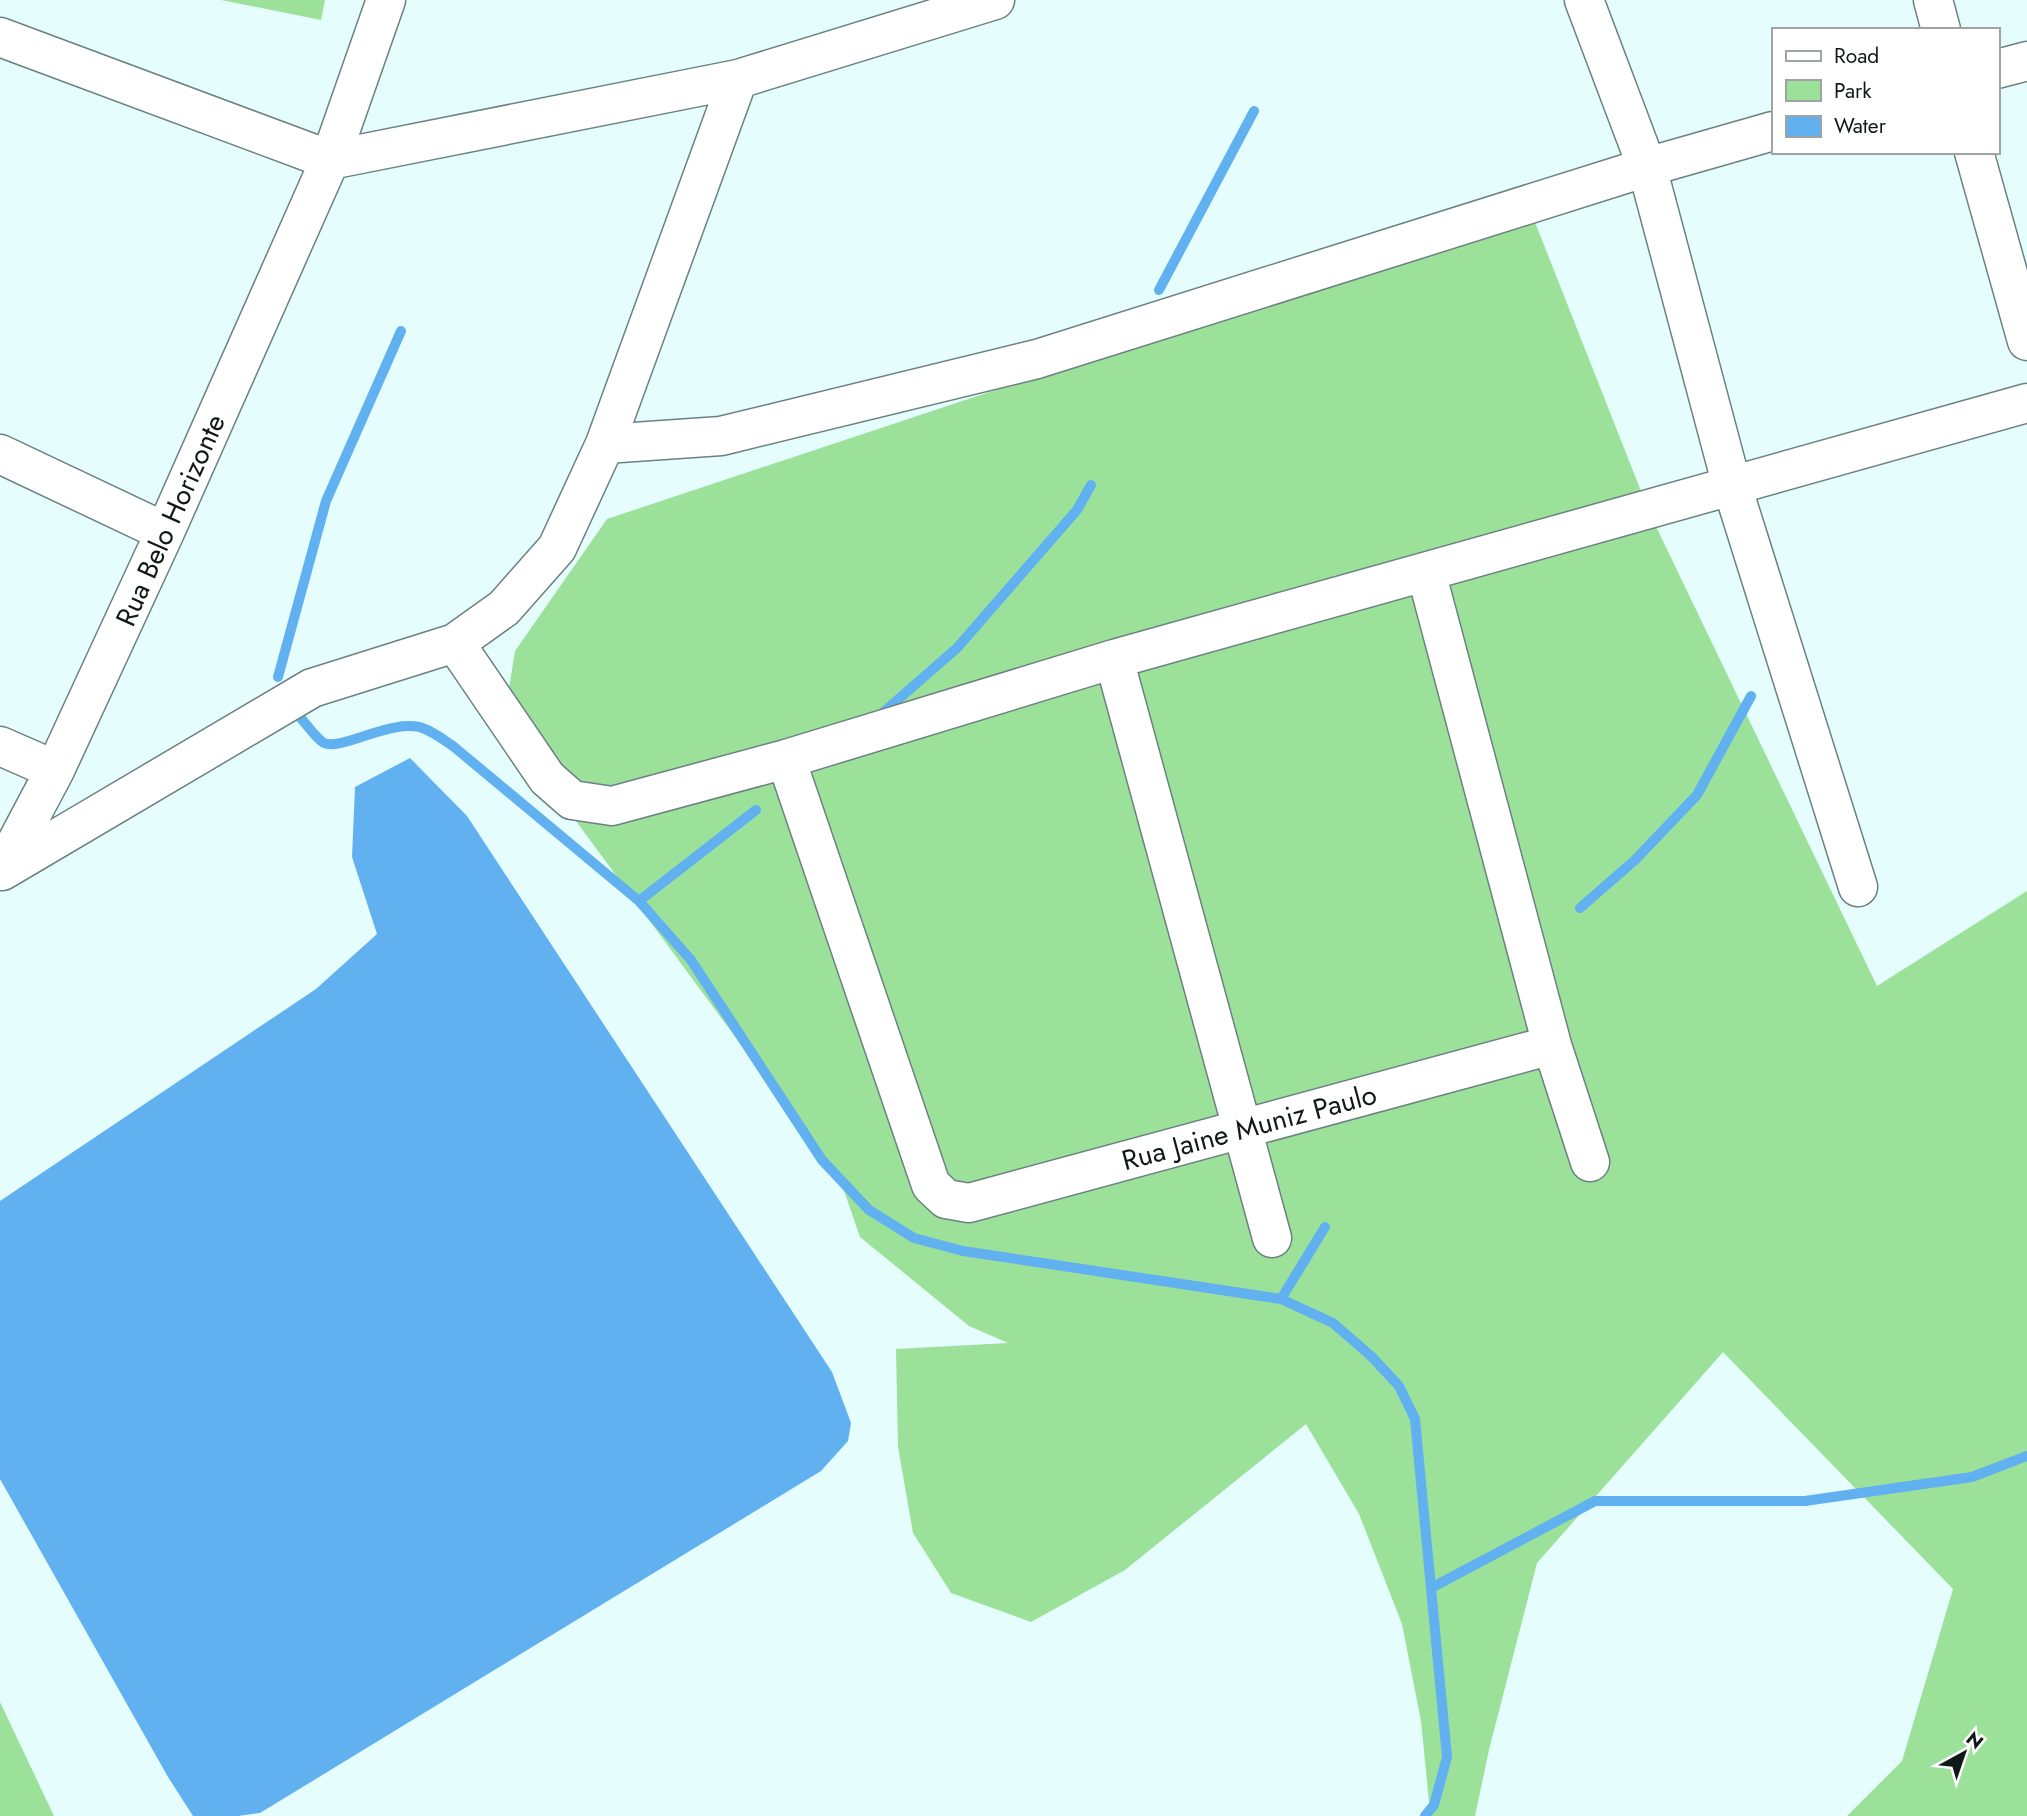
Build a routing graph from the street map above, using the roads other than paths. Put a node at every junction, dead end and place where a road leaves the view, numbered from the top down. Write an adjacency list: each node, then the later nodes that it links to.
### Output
1 (386, 0): 12 (street, Rua Belo Horizonte)
2 (995, 0): 9 (street)
3 (1584, 0): 13 (street)
4 (1933, 0): 5 (street)
5 (1940, 28)
6 (0, 37): 12 (street)
7 (2027, 61): 8 (street)
8 (1999, 68)
9 (738, 79): 12 (street); 16 (street)
10 (1772, 131): 13 (street)
11 (1975, 154): 14 (street)
12 (330, 160): 19 (street, Rua Belo Horizonte)
13 (1647, 167): 16 (street); 18 (street)
14 (2027, 341)
15 (2027, 403): 18 (street)
16 (605, 444): 21 (street)
17 (0, 454): 19 (street)
18 (1732, 486): 20 (street); 27 (street)
19 (165, 532): 25 (street, Rua Belo Horizonte)
20 (1426, 572): 22 (street); 28 (street)
21 (455, 643): 24 (street); 26 (street)
22 (1114, 659): 24 (street); 29 (street)
23 (0, 746): 25 (street)
24 (786, 759): 29 (street, Rua Jaine Muniz Paulo)
25 (55, 770): 26 (street, Rua Belo Horizonte)
26 (1, 873)
27 (1858, 887)
28 (1552, 1045): 29 (street, Rua Jaine Muniz Paulo); 30 (street)
29 (1243, 1128): 31 (street)
30 (1590, 1162)
31 (1272, 1238)

